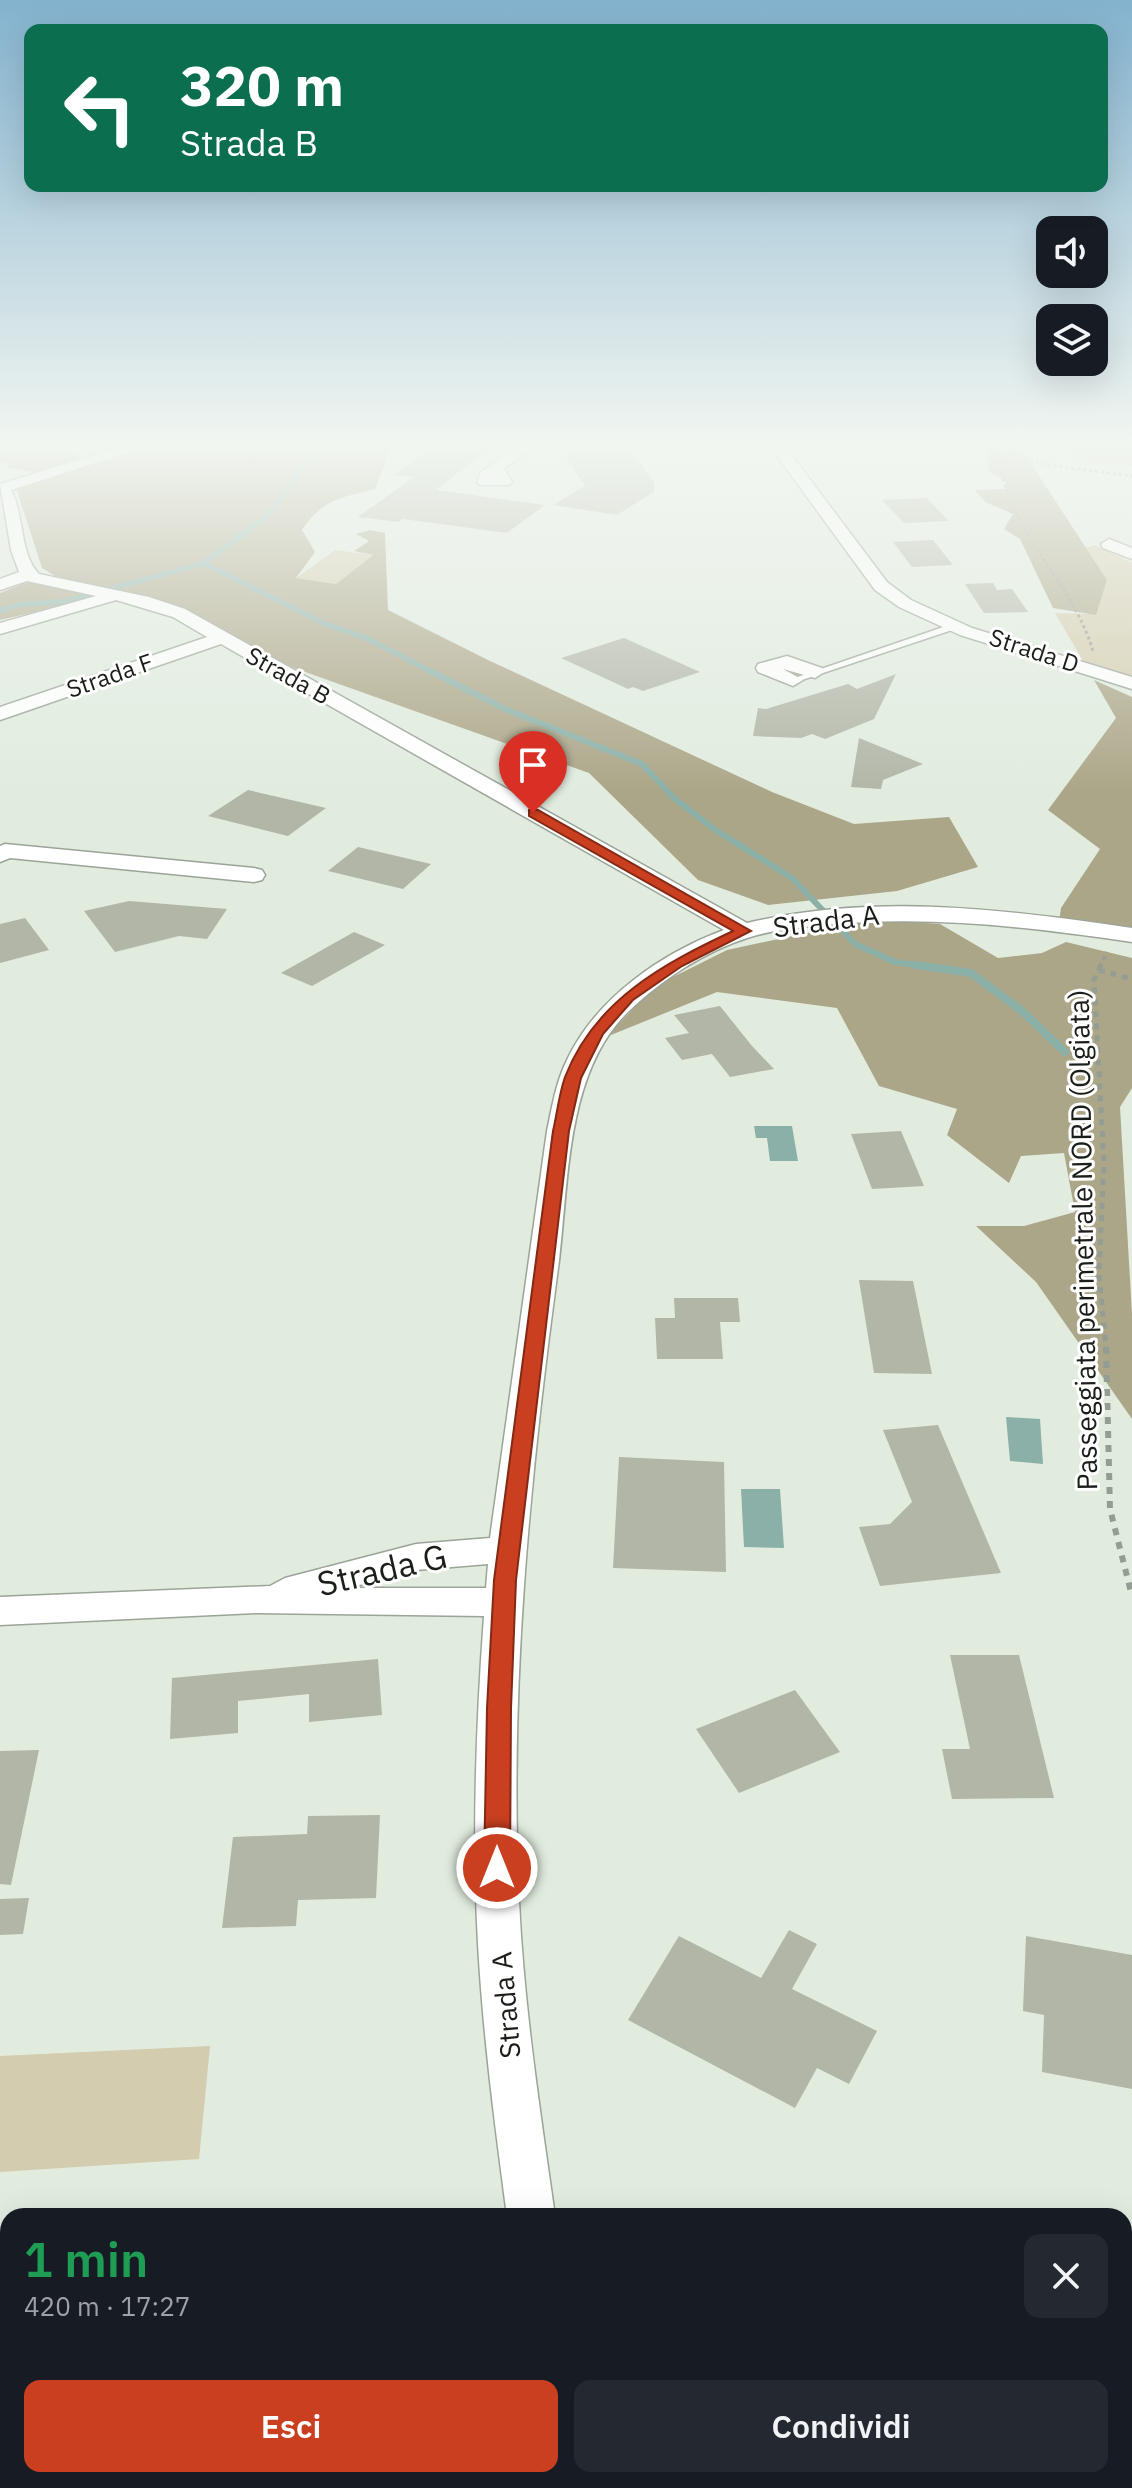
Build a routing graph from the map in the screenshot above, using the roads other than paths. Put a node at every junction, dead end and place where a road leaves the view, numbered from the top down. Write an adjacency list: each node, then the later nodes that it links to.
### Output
1 (24, 561): 4 (street)
2 (862, 561): 7 (street, Strada D)
3 (0, 573): 4 (street)
4 (27, 573): 5 (street); 6 (street, Strada B)
5 (0, 585)
6 (103, 594): 8 (street); 9 (street, Strada B)
7 (955, 626): 10 (lane); 12 (street, Strada D)
8 (0, 629)
9 (221, 638): 13 (street, Strada F); 16 (street, Strada B)
10 (815, 672): 11 (lane); 11 (street)
11 (793, 680)
12 (1132, 683)
13 (0, 714)
14 (2, 851): 15 (street)
15 (163, 866)
16 (744, 931): 17 (street, Strada A); 18 (street, Strada A)
17 (1124, 934)
18 (508, 1549): 19 (street, Strada G); 20 (street, Strada A)
19 (256, 1599): 20 (street, Strada G); 21 (street, Strada G)
20 (504, 1602): 22 (street, Strada A)
21 (0, 1611)
22 (530, 2208)

